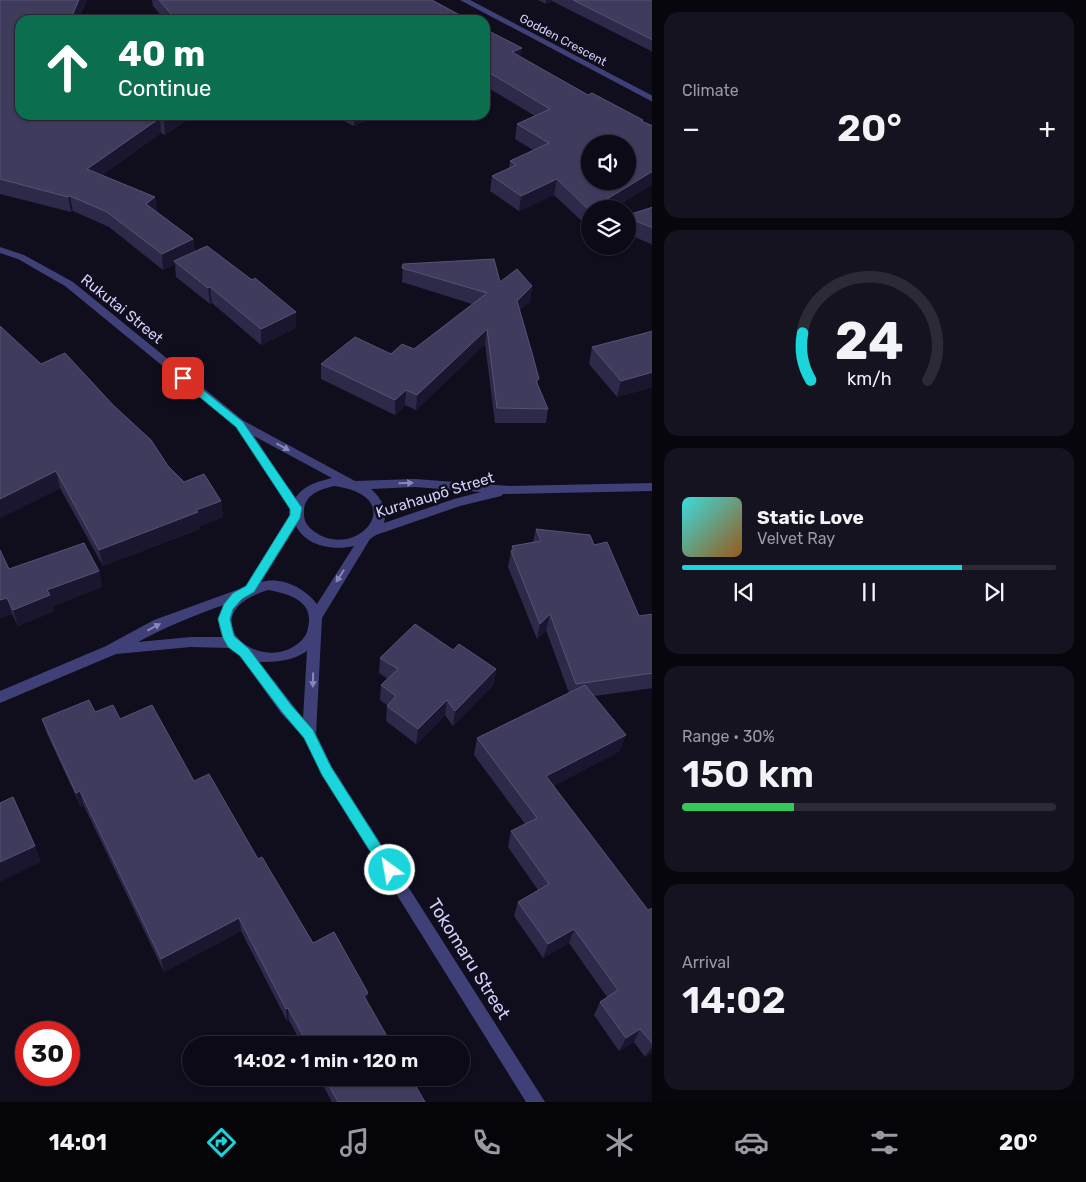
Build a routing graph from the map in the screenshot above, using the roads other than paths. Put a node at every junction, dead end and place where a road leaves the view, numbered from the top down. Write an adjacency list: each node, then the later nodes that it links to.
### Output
1 (464, 0): 2 (street, Godden Crescent)
2 (652, 100)
3 (0, 250): 4 (street, Rukutai Street)
4 (240, 424): 5 (street, Rukutai Street, one-way to 5); 8 (street, Rukutai Street)
5 (354, 484): 7 (street, Kurahaupō Street, one-way to 7); 8 (street); 9 (street)
6 (652, 487): 7 (street, Kurahaupō Street)
7 (509, 490): 9 (street, Kurahaupō Street)
8 (296, 512): 9 (street); 10 (street)
9 (369, 534): 12 (street, Kurahaupō Street, one-way to 12)
10 (250, 589): 11 (street); 12 (street)
11 (238, 596): 14 (street); 15 (street, one-way to 11)
12 (316, 617): 13 (street)
13 (314, 631): 16 (street); 18 (street, one-way to 18)
14 (232, 643): 15 (street); 16 (street)
15 (111, 650): 17 (street)
16 (244, 652): 18 (street, Tokomaru Street)
17 (0, 697)
18 (309, 734): 19 (street, Tokomaru Street)
19 (536, 1102)

